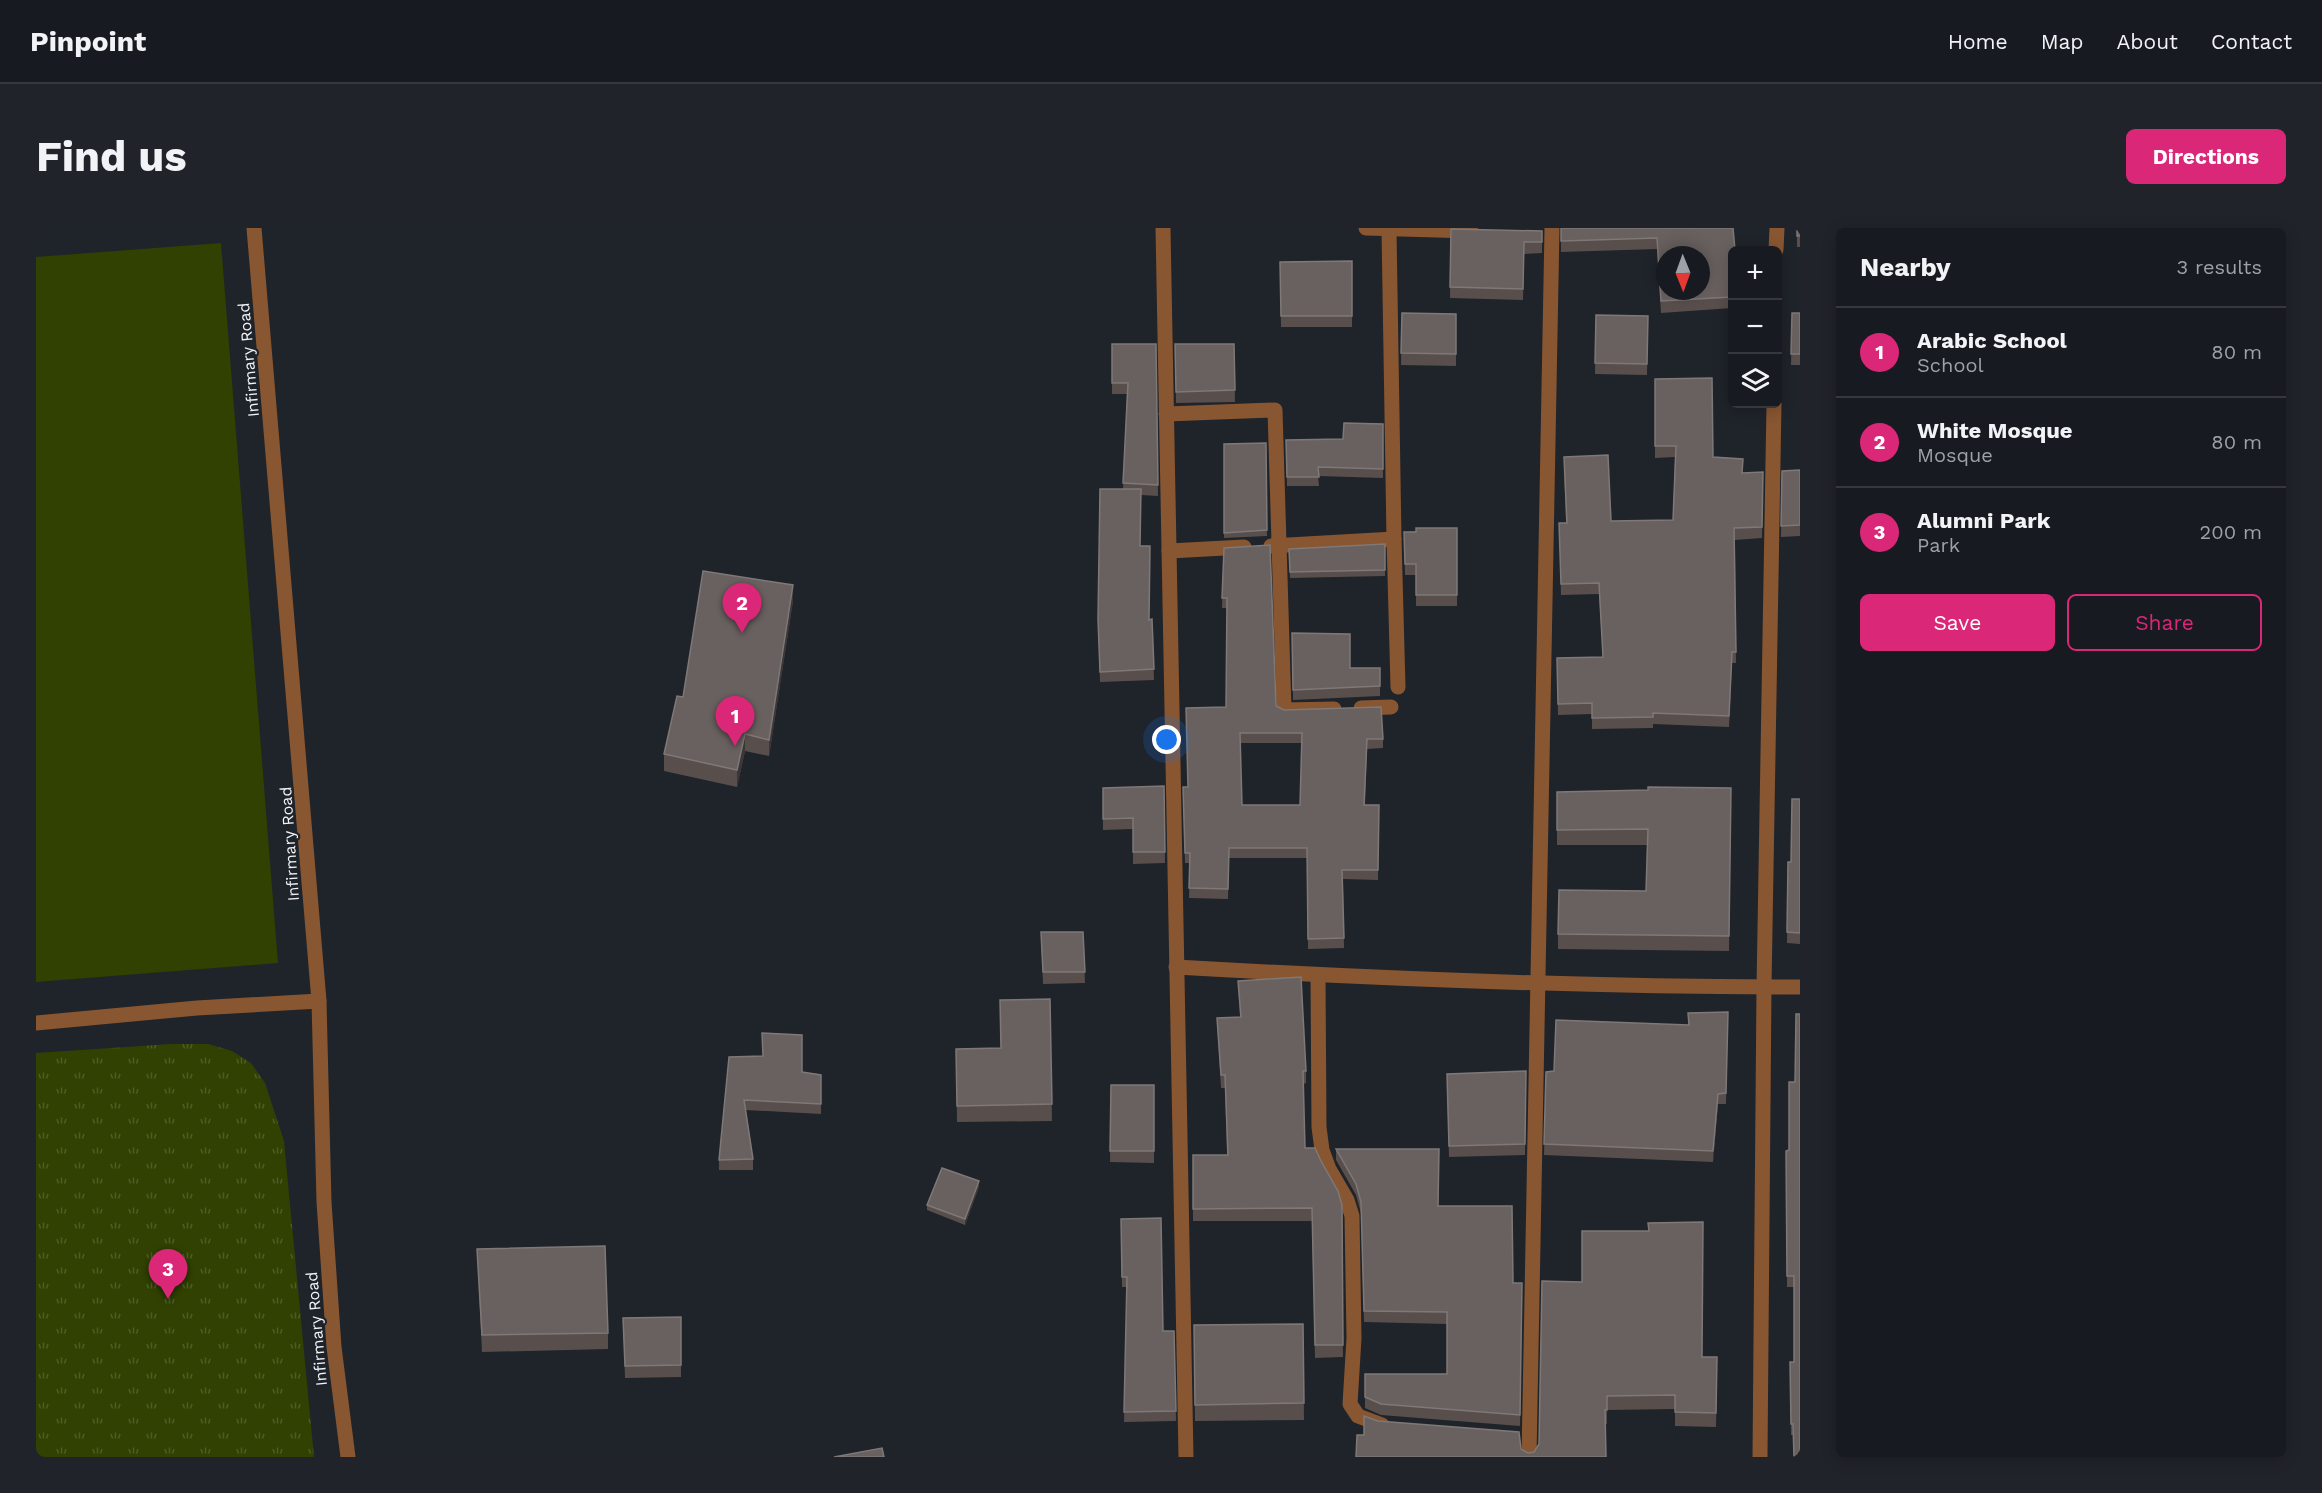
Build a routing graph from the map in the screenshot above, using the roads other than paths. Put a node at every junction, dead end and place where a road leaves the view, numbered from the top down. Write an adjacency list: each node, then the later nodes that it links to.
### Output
1 (254, 228): 21 (street, Infirmary Road)
2 (1163, 228): 10 (street)
3 (1366, 228): 5 (street)
4 (1777, 228): 8 (street)
5 (1389, 229): 6 (street); 11 (street)
6 (1482, 231)
7 (1548, 232): 18 (street)
8 (1776, 246)
9 (1774, 408): 19 (street)
10 (1166, 414): 12 (street); 13 (street)
11 (1394, 539): 12 (street); 14 (street)
12 (1278, 545): 13 (street); 15 (street)
13 (1169, 551): 16 (street)
14 (1398, 687)
15 (1391, 707)
16 (1176, 967): 17 (street); 25 (street)
17 (1318, 975): 18 (street); 23 (street)
18 (1536, 983): 19 (street); 26 (street)
19 (1764, 987): 20 (street); 27 (street)
20 (1800, 987)
21 (319, 1001): 22 (street); 24 (street, Infirmary Road)
22 (36, 1023)
23 (1402, 1426)
24 (348, 1457)
25 (1186, 1457)
26 (1529, 1457)
27 (1760, 1457)

